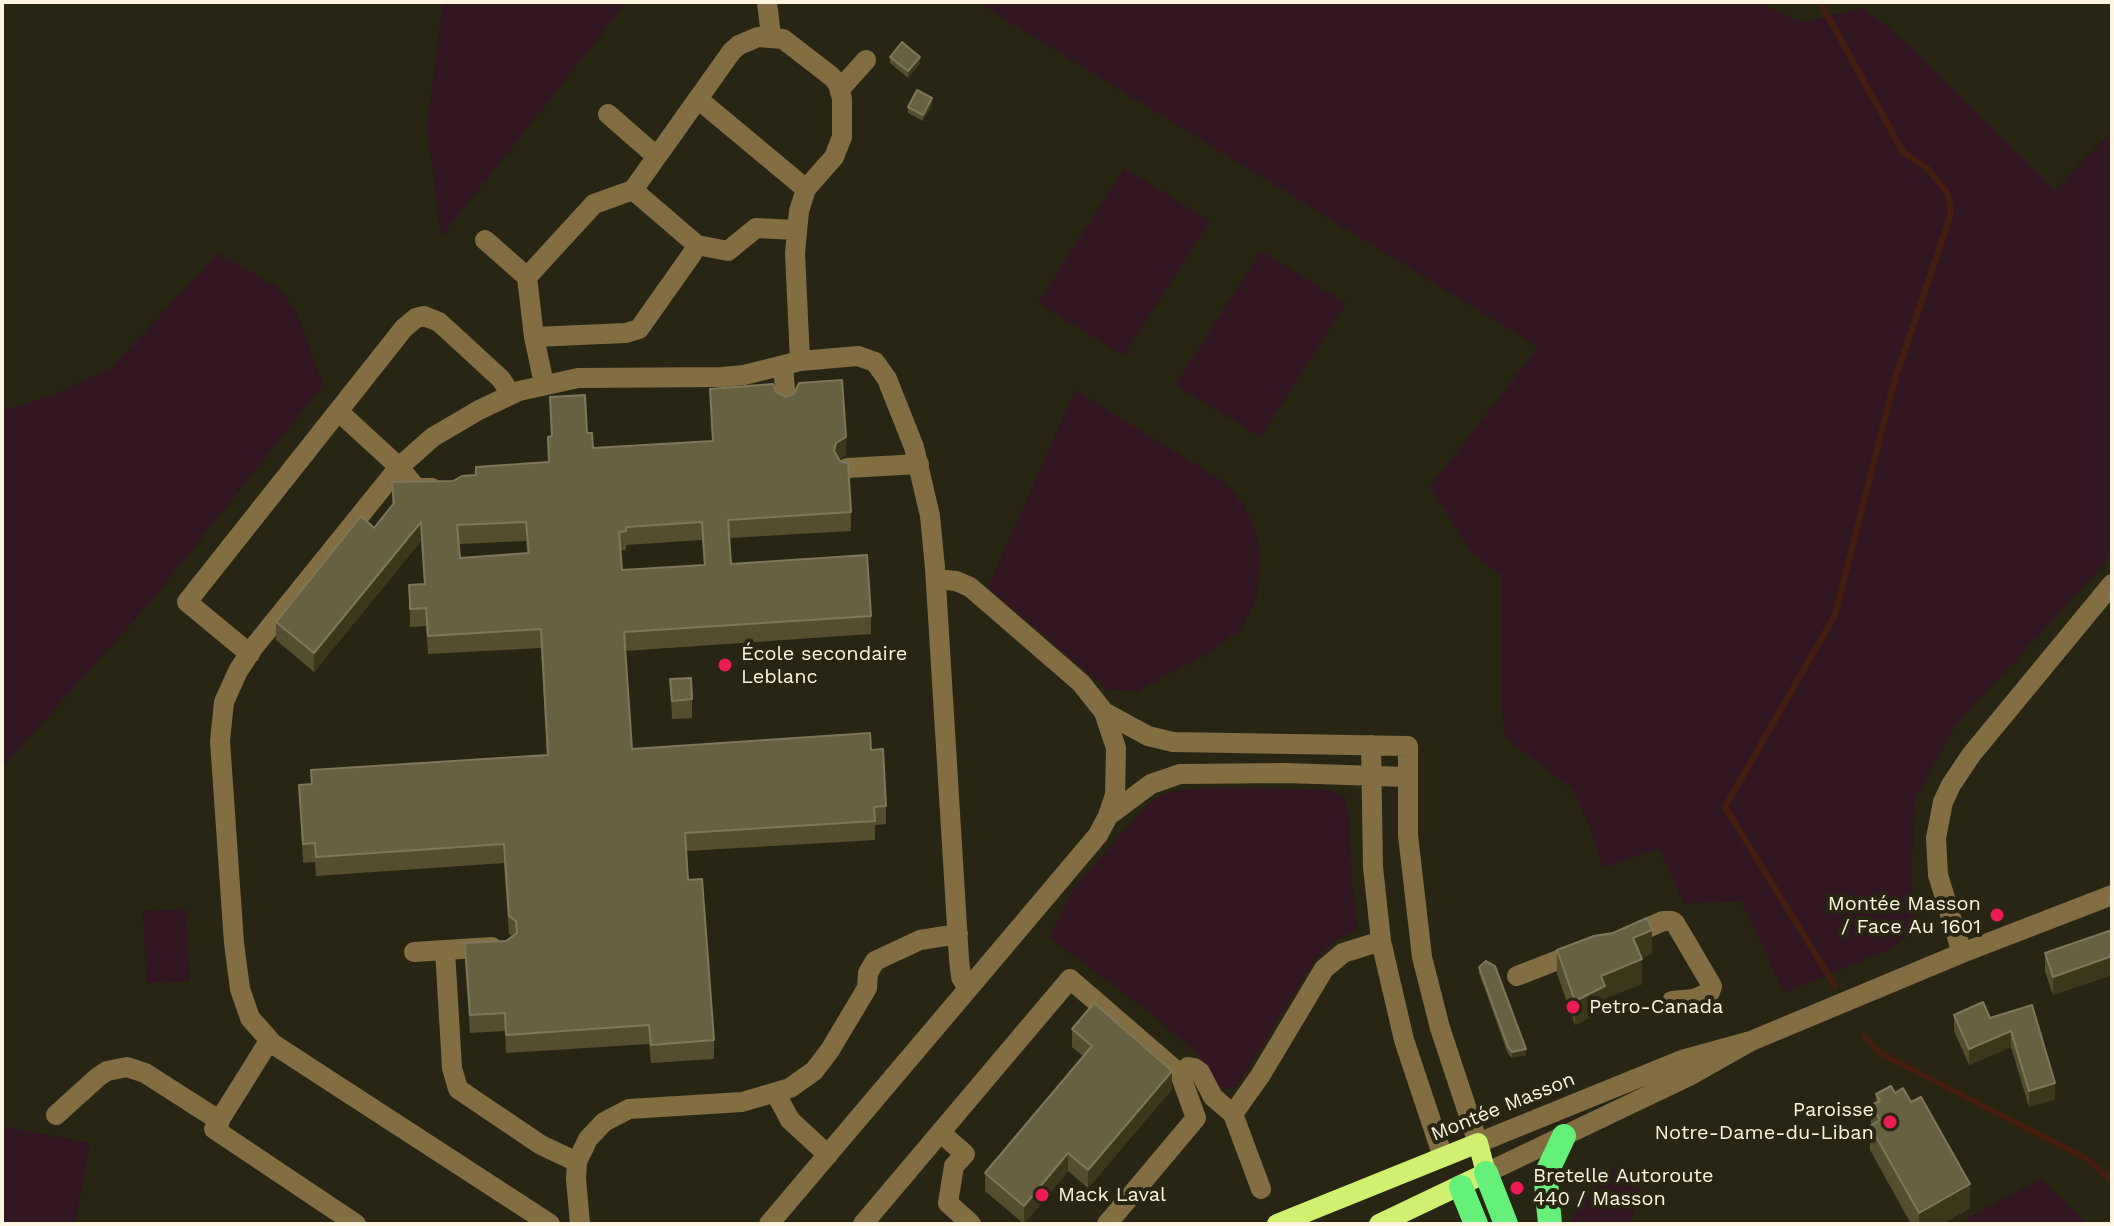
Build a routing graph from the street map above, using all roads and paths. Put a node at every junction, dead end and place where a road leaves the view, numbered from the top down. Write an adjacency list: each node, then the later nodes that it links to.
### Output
1 (767, 2): 2 (street)
2 (771, 36): 4 (street); 5 (street)
3 (866, 60): 4 (street)
4 (840, 89): 8 (street)
5 (698, 99): 7 (street); 8 (street)
6 (608, 114): 7 (street)
7 (656, 156): 9 (street)
8 (806, 189): 10 (street)
9 (633, 190): 12 (street); 13 (street)
10 (796, 230): 12 (street); 15 (street)
11 (485, 240): 13 (street)
12 (697, 245): 14 (street)
13 (527, 277): 14 (street)
14 (534, 337): 16 (street)
15 (792, 363): 16 (street); 18 (street); 20 (street)
16 (544, 384): 17 (street)
17 (511, 394): 19 (street); 21 (street)
18 (786, 402)
19 (338, 411): 21 (street); 26 (street)
20 (919, 464): 22 (street); 24 (street)
21 (399, 467): 23 (street); 26 (street)
22 (847, 468)
23 (452, 486)
24 (936, 579): 27 (street); 33 (street)
25 (2112, 584): 38 (street)
26 (250, 654): 42 (street)
27 (1104, 712): 28 (street); 31 (street)
28 (1371, 745): 29 (street); 30 (street)
29 (1370, 776): 30 (street); 31 (street); 34 (street)
30 (1407, 777): 51 (street)
31 (1108, 816): 40 (street)
32 (2112, 895): 38 (street, Montée Masson)
33 (958, 934): 40 (street); 45 (street)
34 (1381, 941): 46 (street); 53 (street)
35 (505, 946): 36 (street)
36 (445, 950): 37 (street); 54 (street)
37 (414, 952)
38 (1962, 953): 43 (street, Montée Masson)
39 (1517, 976): 41 (street)
40 (968, 989): 52 (street)
41 (1672, 1001)
42 (269, 1041): 48 (street); 59 (street)
43 (1751, 1041): 50 (street, Montée Masson); 51 (street, Montée Masson)
44 (1180, 1074): 46 (street); 49 (street); 64 (street)
45 (776, 1094): 52 (street); 54 (street)
46 (1233, 1114): 57 (street)
47 (56, 1115): 48 (street)
48 (220, 1121): 58 (street)
49 (941, 1133): 62 (street); 63 (street)
50 (1564, 1136): 55 (street, Montée Masson); 69 (highway)
51 (1478, 1143): 53 (main road, Montée Masson); 55 (main road)
52 (828, 1155): 61 (street)
53 (1443, 1157): 56 (main road); 65 (main road, Montée Masson)
54 (577, 1162): 60 (street)
55 (1486, 1173): 56 (main road, Montée Masson); 68 (highway)
56 (1461, 1187): 66 (main road, Montée Masson); 67 (highway)
57 (1261, 1189)
58 (356, 1224)
59 (550, 1224)
60 (580, 1224)
61 (769, 1224)
62 (863, 1224)
63 (971, 1224)
64 (1107, 1224)
65 (1277, 1224)
66 (1379, 1224)
67 (1476, 1224)
68 (1506, 1224)
69 (1550, 1224)

